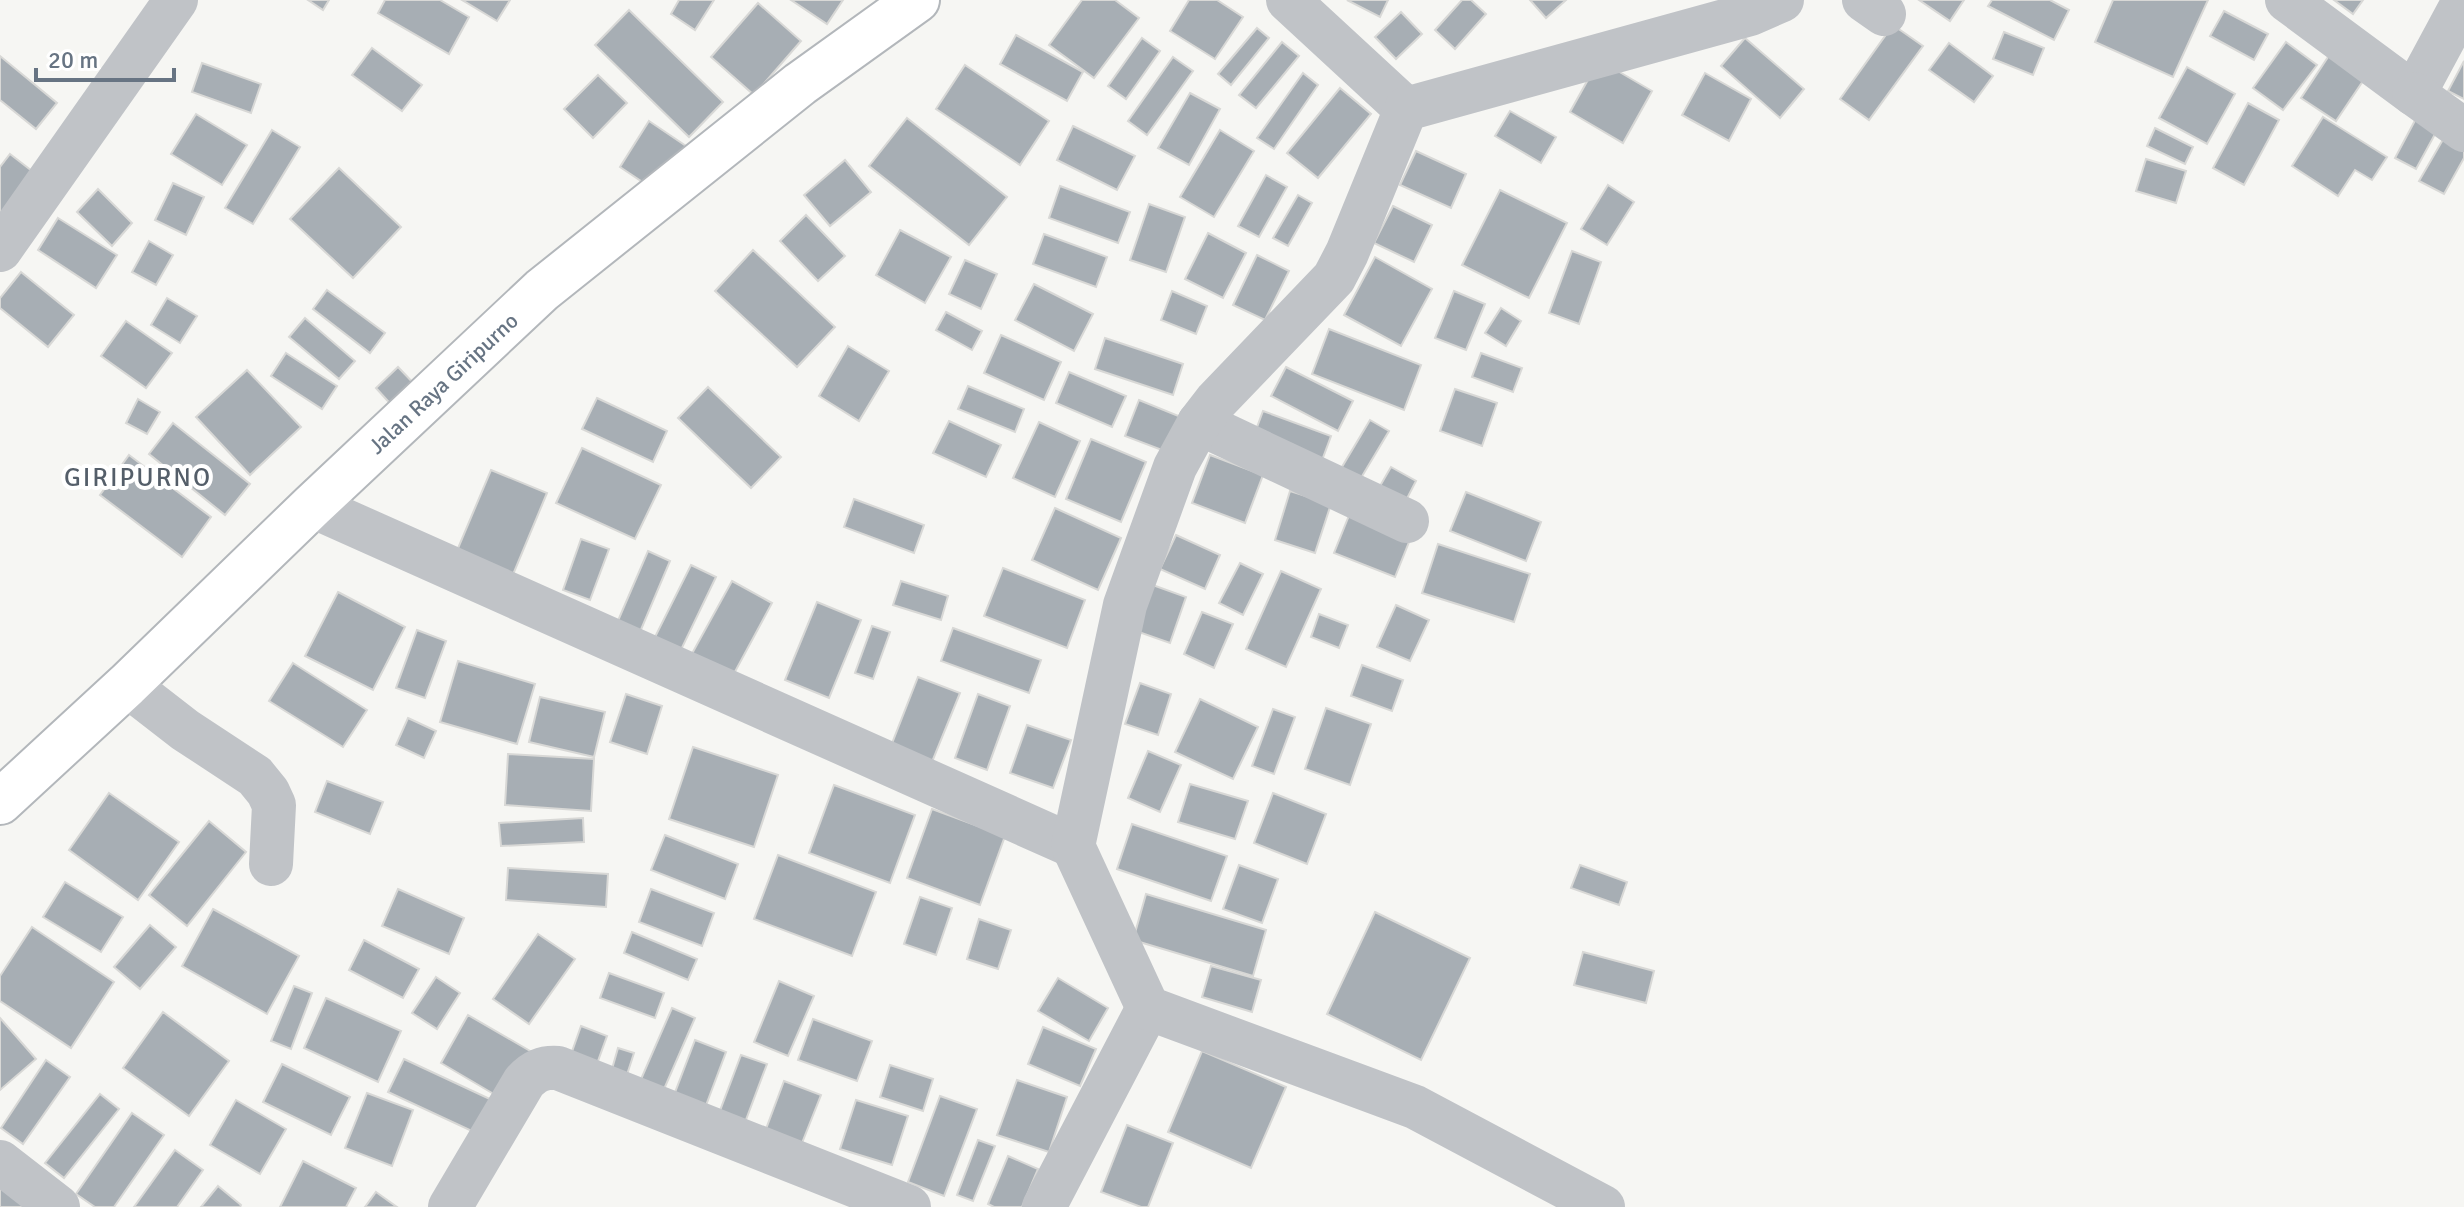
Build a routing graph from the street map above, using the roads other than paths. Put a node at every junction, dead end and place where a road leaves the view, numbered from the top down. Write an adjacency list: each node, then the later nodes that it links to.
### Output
1 (176, 0): 10 (street)
2 (917, 0): 12 (main road, Jalan Raya Giripurno)
3 (1288, 0): 8 (street)
4 (1782, 0): 8 (street)
5 (2287, 0): 7 (street)
6 (2464, 1): 7 (street)
7 (2414, 94): 9 (street)
8 (1406, 109): 11 (street)
9 (2464, 130)
10 (0, 250)
11 (1199, 423): 13 (street); 16 (street)
12 (312, 506): 14 (main road, Jalan Raya Giripurno); 16 (street)
13 (1407, 521)
14 (127, 685): 15 (main road, Jalan Raya Giripurno); 17 (street)
15 (0, 802)
16 (1073, 846): 18 (street)
17 (271, 864)
18 (1148, 1008): 23 (street); 24 (street)
19 (0, 1162): 20 (street)
20 (58, 1207)
21 (450, 1207): 22 (street)
22 (909, 1207)
23 (1044, 1207)
24 (1603, 1207)

